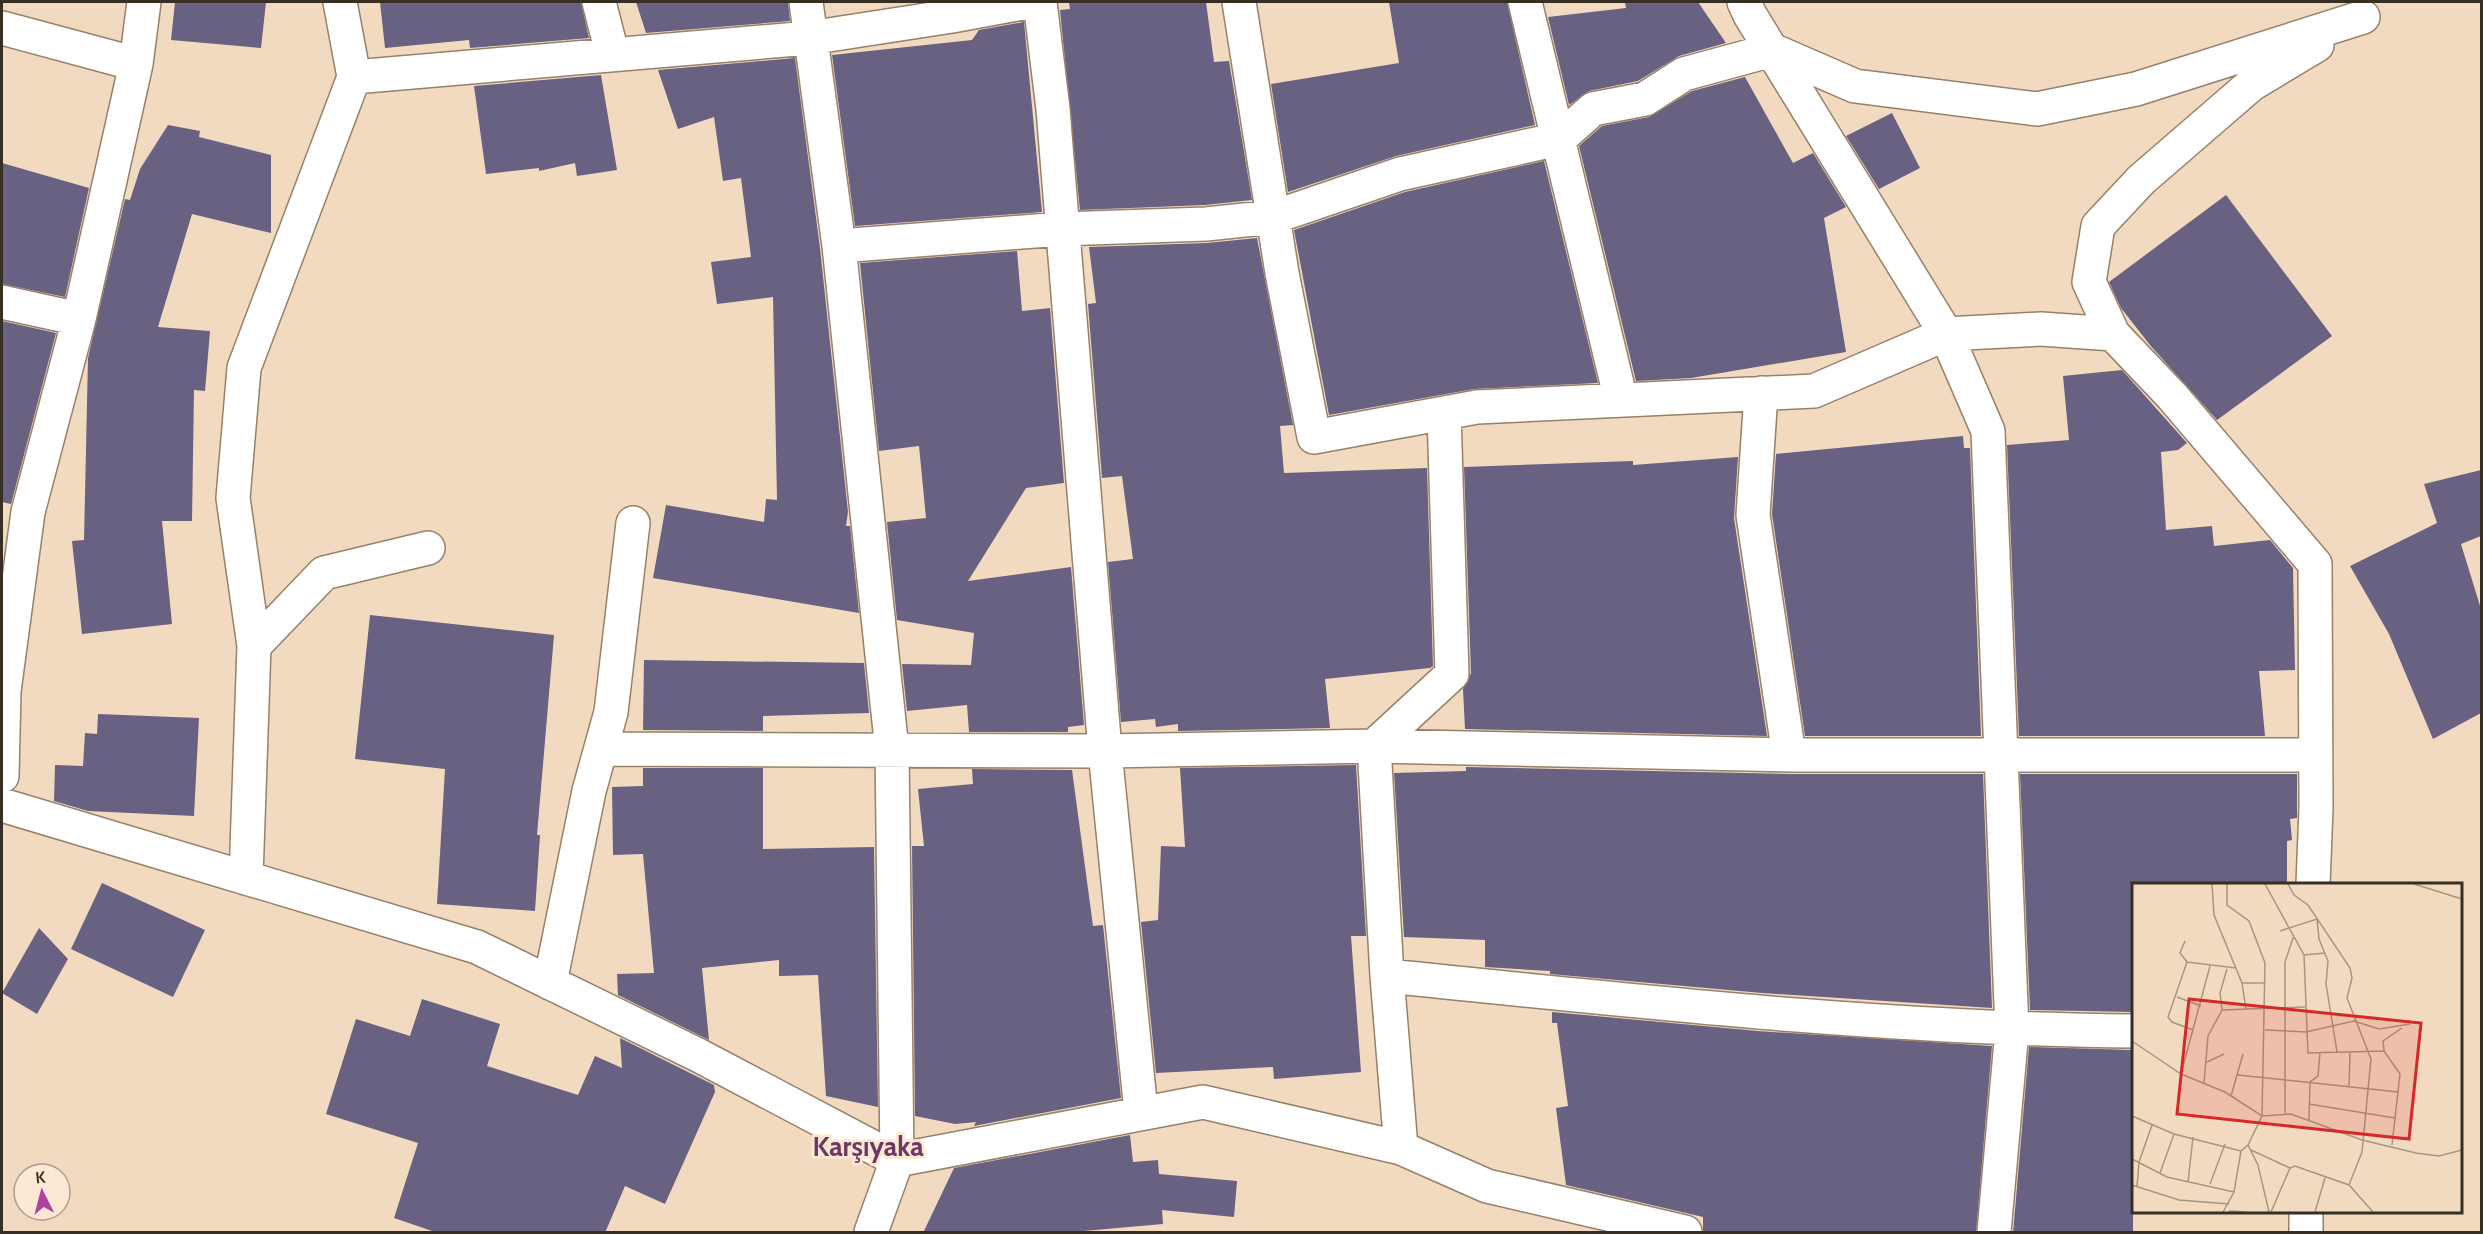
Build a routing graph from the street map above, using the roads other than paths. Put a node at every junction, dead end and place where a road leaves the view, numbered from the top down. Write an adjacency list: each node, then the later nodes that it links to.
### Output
1 (144, 2): 14 (street)
2 (340, 2): 15 (street)
3 (599, 2): 13 (street)
4 (806, 2): 11 (street)
5 (1028, 2): 11 (street)
6 (1040, 2): 18 (street)
7 (1239, 2): 17 (street)
8 (1525, 2): 16 (street)
9 (1744, 2): 12 (street)
10 (2, 28): 14 (street)
11 (809, 38): 13 (street); 19 (street)
12 (1772, 50): 16 (street); 22 (street); 23 (street)
13 (612, 53): 15 (street)
14 (136, 64): 21 (street)
15 (354, 77): 29 (street)
16 (1559, 139): 17 (street); 25 (street)
17 (1274, 217): 18 (street); 26 (street)
18 (1060, 229): 19 (street); 33 (street)
19 (839, 246): 32 (street)
20 (2, 302): 21 (street)
21 (79, 320): 37 (street)
22 (1946, 334): 23 (street); 24 (street); 34 (street)
23 (2113, 334): 36 (street)
24 (1761, 393): 25 (street); 35 (street)
25 (1621, 400): 26 (street)
26 (1444, 413): 30 (street)
27 (633, 523): 31 (street)
28 (428, 548): 29 (street)
29 (254, 646): 39 (street)
30 (1374, 746): 33 (street); 35 (street); 41 (street)
31 (601, 749): 32 (street); 42 (street)
32 (892, 750): 33 (street); 47 (street)
33 (1105, 751): 45 (street)
34 (2002, 753): 35 (street); 36 (street); 43 (street)
35 (1789, 754)
36 (2314, 755): 40 (street)
37 (2, 776)
38 (2, 805): 39 (street)
39 (246, 878): 42 (street)
40 (2313, 883)
41 (1387, 976): 43 (street); 46 (street)
42 (550, 983): 47 (street)
43 (2012, 1030): 44 (street); 51 (street)
44 (2132, 1031)
45 (1141, 1113): 46 (street); 47 (street)
46 (1401, 1148): 50 (street)
47 (897, 1160): 49 (street)
48 (2306, 1213): 52 (street)
49 (871, 1233)
50 (1686, 1233)
51 (1994, 1233)
52 (2306, 1233)

